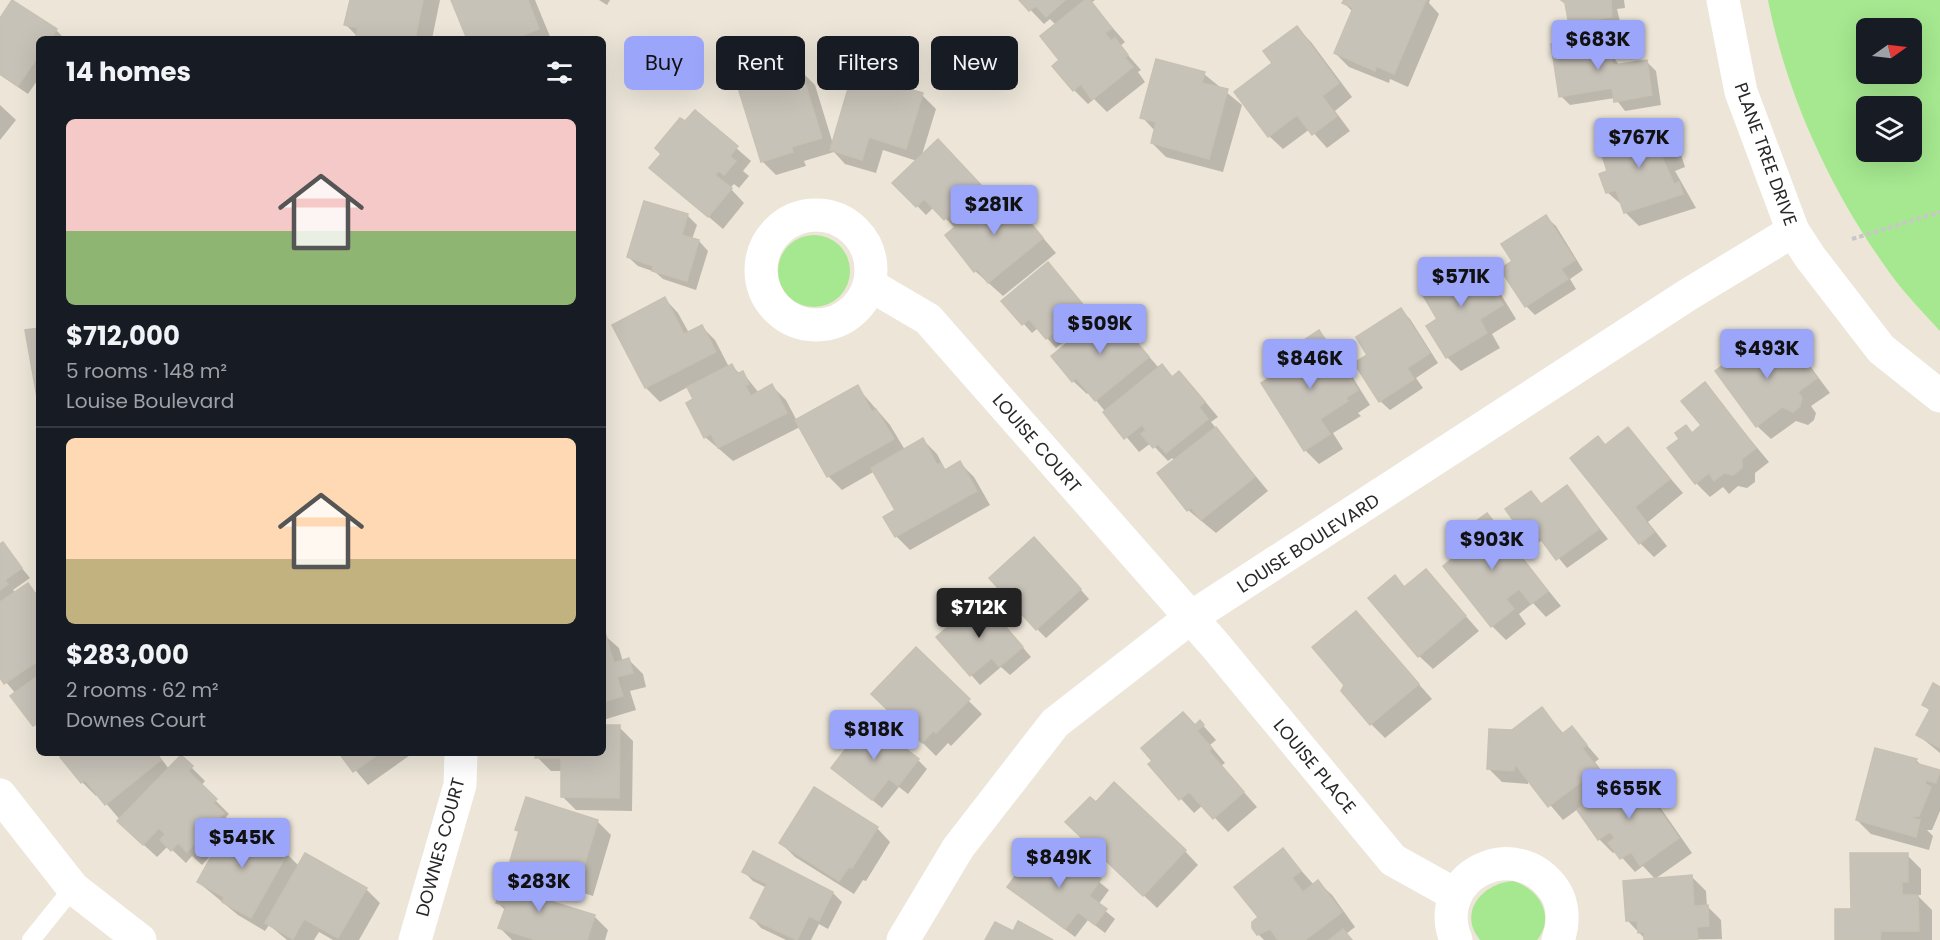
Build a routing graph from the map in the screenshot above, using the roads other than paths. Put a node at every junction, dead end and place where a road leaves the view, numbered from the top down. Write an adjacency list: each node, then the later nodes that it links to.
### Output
1 (1723, 0): 2 (street, PLANE TREE DRIVE)
2 (1793, 231): 4 (street, PLANE TREE DRIVE); 5 (street, LOUISE BOULEVARD)
3 (870, 285): 5 (street, LOUISE COURT)
4 (1940, 396)
5 (1190, 618): 9 (street, LOUISE PLACE); 13 (street, LOUISE BOULEVARD)
6 (461, 756): 12 (street, DOWNES COURT)
7 (0, 795): 8 (street)
8 (73, 888): 10 (lane); 11 (street)
9 (1456, 895): 14 (street); 15 (street)
10 (31, 940)
11 (140, 940)
12 (415, 940)
13 (903, 940)
14 (1456, 940)
15 (1558, 940)

